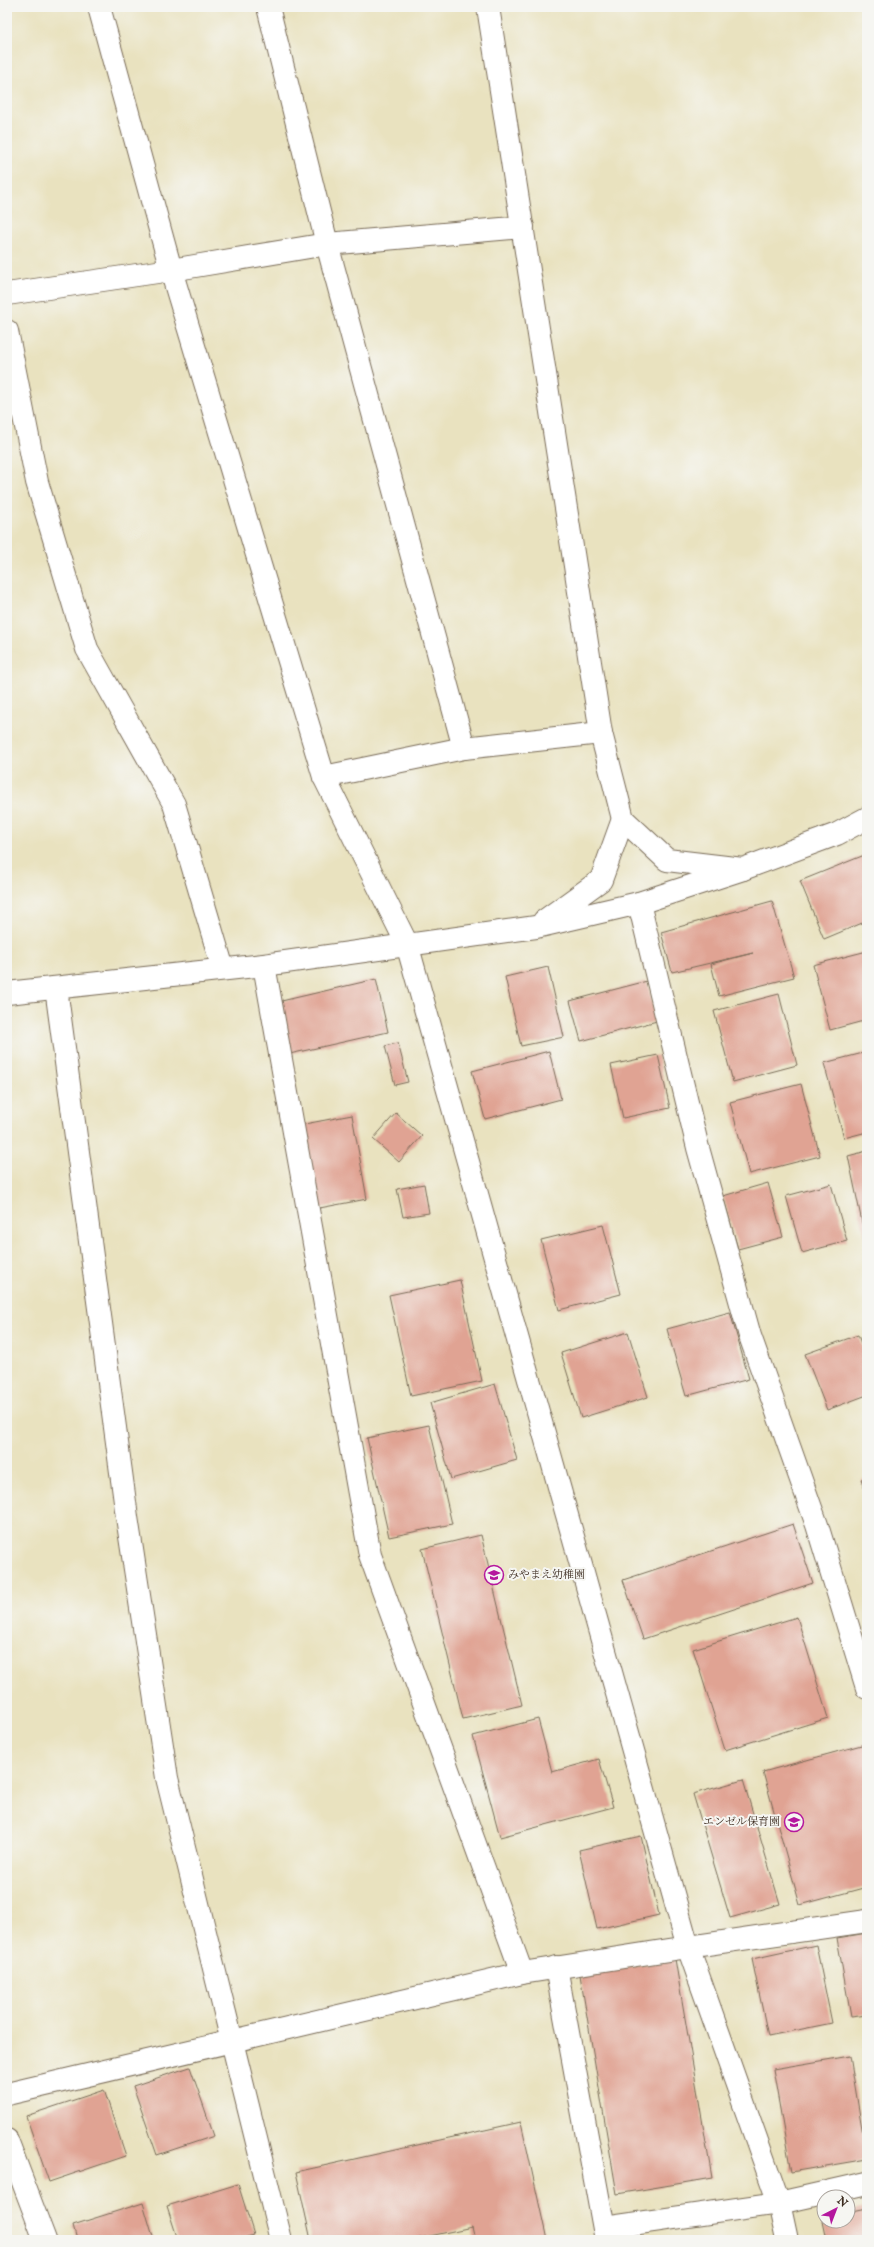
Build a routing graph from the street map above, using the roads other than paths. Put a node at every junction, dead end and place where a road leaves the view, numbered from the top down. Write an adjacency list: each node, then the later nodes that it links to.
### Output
1 (99, 7): 6 (street)
2 (268, 7): 5 (street)
3 (488, 7): 4 (street)
4 (524, 227): 5 (street); 9 (street)
5 (327, 244): 6 (street); 10 (street)
6 (171, 270): 7 (street); 11 (street)
7 (7, 294)
8 (7, 331): 19 (street)
9 (601, 733): 10 (street); 13 (street)
10 (464, 748): 11 (street)
11 (324, 777): 17 (street)
12 (867, 818): 14 (street)
13 (623, 819): 14 (street); 16 (street)
14 (743, 869): 15 (street)
15 (639, 903): 16 (street); 22 (street)
16 (536, 927): 17 (street)
17 (407, 944): 18 (street); 24 (street)
18 (264, 965): 19 (street); 26 (street)
19 (223, 970): 20 (street)
20 (56, 988): 21 (street); 27 (street)
21 (7, 992)
22 (867, 1688)
23 (867, 1921): 24 (street)
24 (688, 1946): 25 (street); 31 (street)
25 (556, 1967): 26 (street); 32 (street)
26 (522, 1973): 27 (street)
27 (232, 2043): 28 (street); 34 (street)
28 (7, 2094)
29 (7, 2140): 33 (street)
30 (867, 2183): 31 (street)
31 (779, 2203): 32 (street); 35 (street)
32 (605, 2234)
33 (45, 2240)
34 (281, 2240)
35 (787, 2240)

